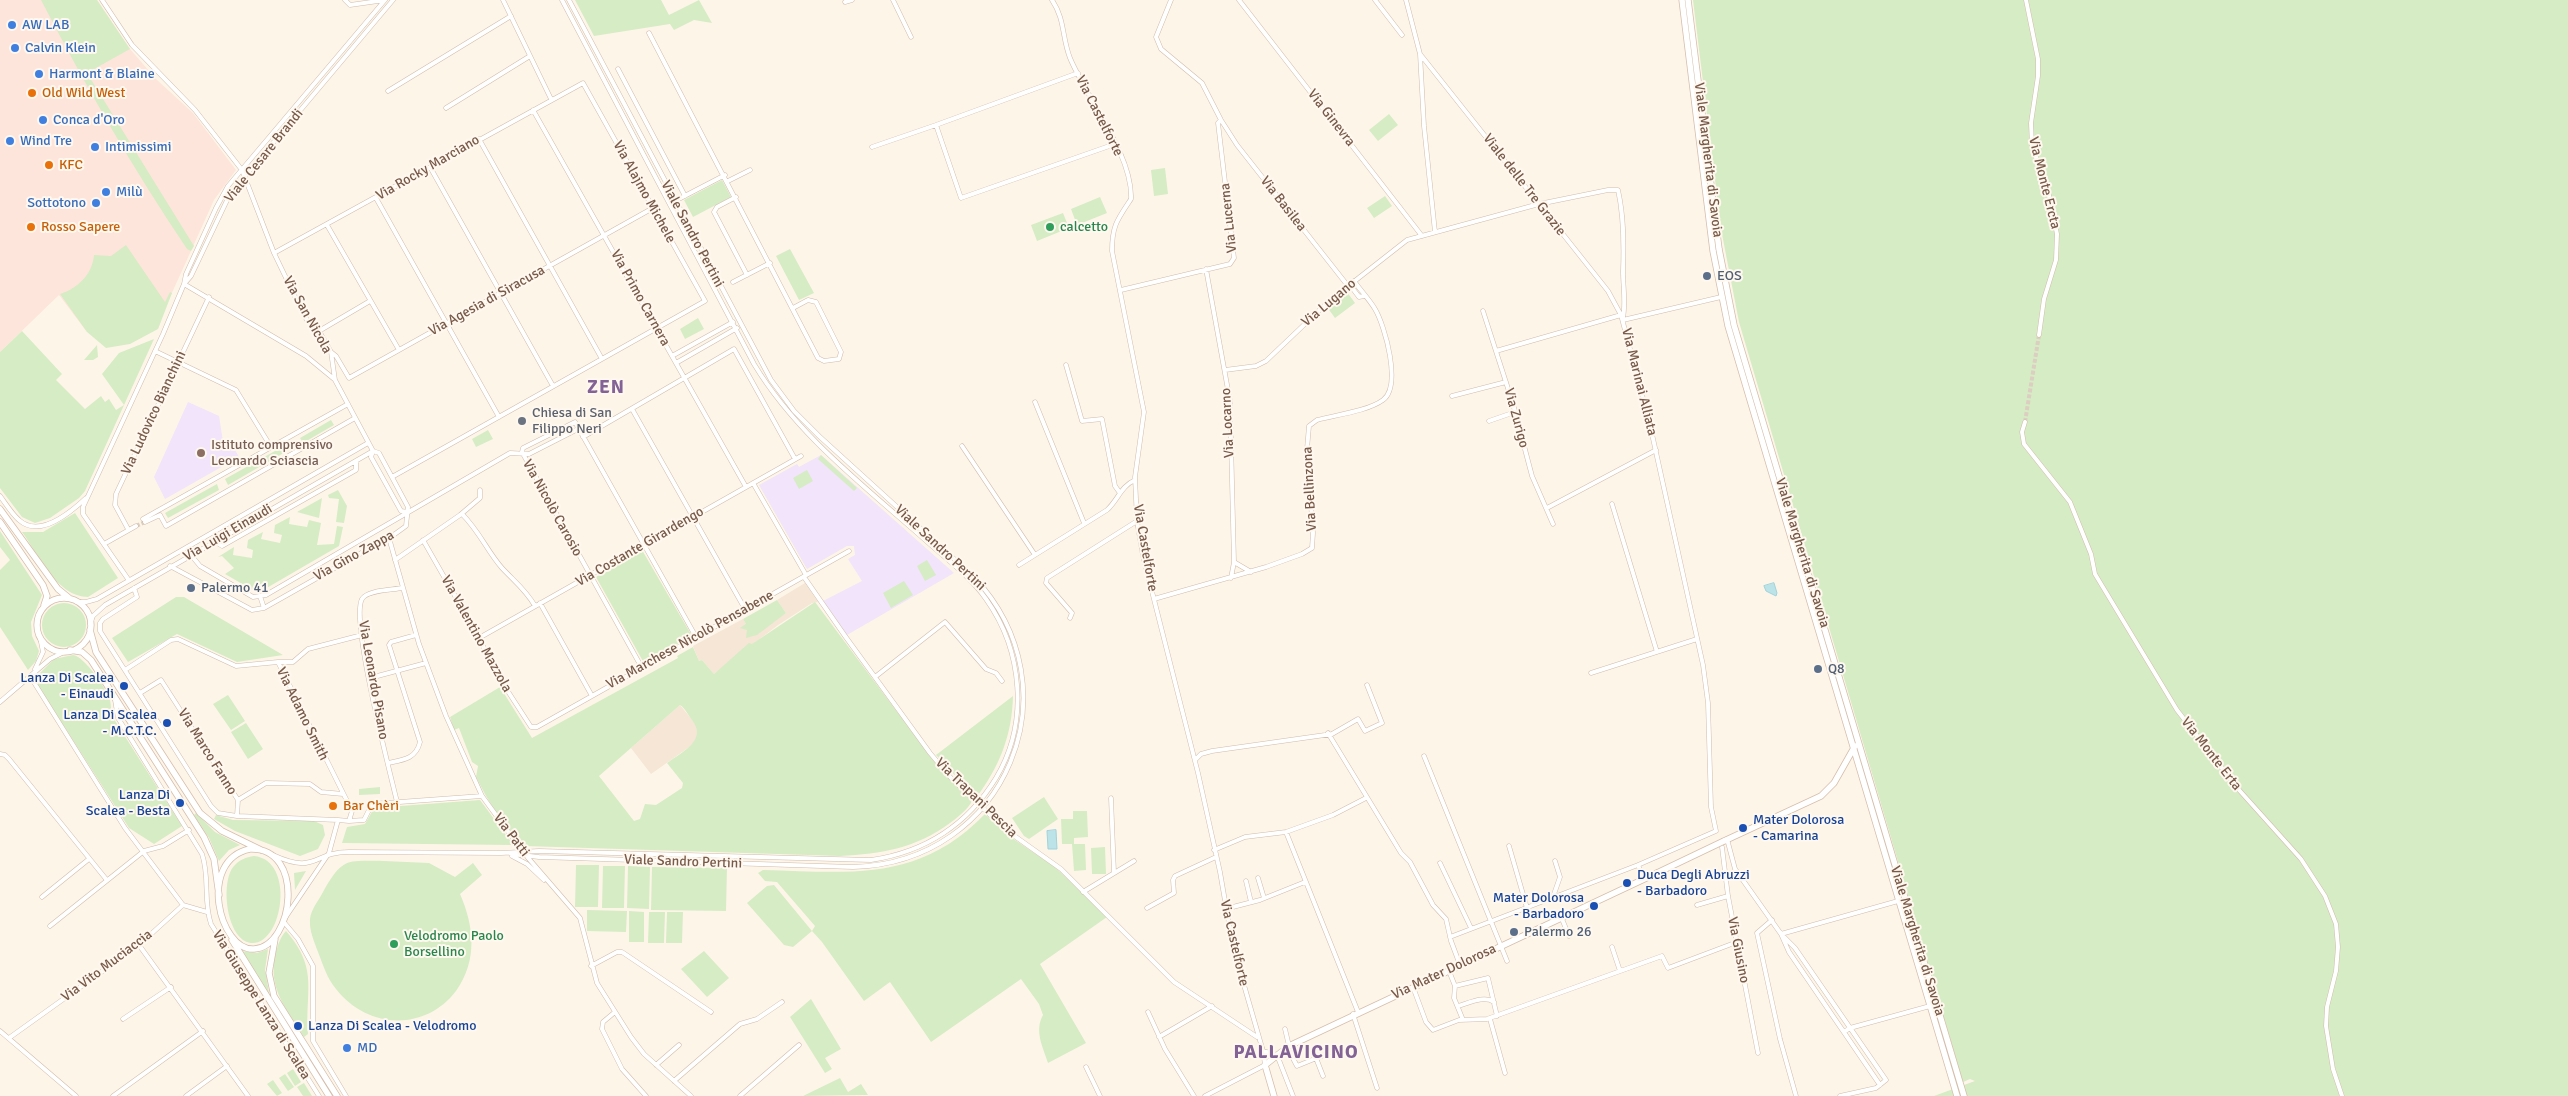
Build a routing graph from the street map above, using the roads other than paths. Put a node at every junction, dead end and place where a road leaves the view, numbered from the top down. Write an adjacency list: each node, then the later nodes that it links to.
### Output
1 (345, 0): 2 (street)
2 (385, 0): 38 (street, Viale Cesare Brandi)
3 (393, 0): 41 (street, Viale Cesare Brandi)
4 (503, 0): 19 (street)
5 (562, 0): 73 (street, Viale Sandro Pertini)
6 (569, 0): 46 (street, Viale Sandro Pertini)
7 (852, 0): 18 (street)
8 (893, 0): 22 (street)
9 (1052, 0): 26 (street, Via Castelforte)
10 (1170, 0): 32 (street, Via Basilea)
11 (1239, 0): 52 (street, Via Ginevra)
12 (1375, 0): 21 (street)
13 (1406, 0): 23 (street)
14 (1682, 0): 66 (street, Viale Margherita di Savoia)
15 (1688, 0): 189 (street, Viale Margherita di Savoia)
16 (2026, 0): 79 (street, Via Monte Ercta)
17 (104, 1): 38 (street)
18 (845, 2)
19 (512, 16): 24 (street); 28 (street)
20 (649, 33): 40 (street)
21 (1402, 35)
22 (911, 37)
23 (1420, 54): 47 (street, Viale delle Tre Grazie); 50 (street)
24 (530, 56): 29 (street); 30 (street)
25 (618, 69): 43 (street)
26 (1078, 73): 33 (street); 35 (street, Via Castelforte)
27 (583, 83): 29 (street, Via Rocky Marciano); 48 (street, Via Alajmo Michele)
28 (388, 91)
29 (551, 99): 31 (street, Via Rocky Marciano)
30 (446, 108)
31 (533, 110): 34 (street, Via Rocky Marciano); 51 (street, Via Primo Carnera)
32 (1221, 120): 56 (street, Via Lucerna); 61 (street, Via Basilea)
33 (936, 125): 35 (street); 36 (street)
34 (479, 139): 37 (street, Via Rocky Marciano); 55 (street)
35 (1115, 144): 62 (street, Via Castelforte)
36 (872, 147)
37 (430, 167): 45 (street, Via Rocky Marciano); 63 (street)
38 (242, 170): 41 (street, Via San Nicola); 60 (street, Viale Cesare Brandi)
39 (750, 170): 42 (street)
40 (725, 175): 42 (street); 43 (street)
41 (244, 177): 53 (street, Via San Nicola); 60 (street, Viale Cesare Brandi)
42 (728, 181): 44 (street)
43 (685, 196): 46 (street)
44 (736, 197): 54 (street); 57 (street)
45 (376, 198): 49 (street, Via Rocky Marciano); 74 (street)
46 (675, 201): 71 (street, Viale Sandro Pertini)
47 (1539, 204): 50 (street, Via Marinai Alliata); 70 (street, Viale delle Tre Grazie); 72 (street, Via Marinai Alliata)
48 (653, 208): 51 (street, Via Agesia di Siracusa); 76 (street, Via Alajmo Michele)
49 (327, 225): 53 (street, Via Rocky Marciano); 67 (street)
50 (1435, 232): 52 (street, Via Lugano)
51 (604, 235): 55 (street, Via Agesia di Siracusa); 76 (street, Via Primo Carnera)
52 (1422, 236): 58 (street, Via Lugano)
53 (274, 254): 78 (street, Via San Nicola)
54 (770, 263): 57 (street); 68 (street)
55 (550, 266): 63 (street, Via Agesia di Siracusa); 85 (street)
56 (1206, 269): 62 (street, Via Lucerna); 89 (street, Via Locarno)
57 (747, 275): 59 (street)
58 (1354, 281): 61 (street, Via Lugano); 64 (street, Via Bellinzona)
59 (733, 282)
60 (184, 284): 65 (street); 81 (street, Via Ludovico Bianchini)
61 (1349, 285): 64 (street, Via Bellinzona); 89 (street, Via Lugano)
62 (1121, 290): 115 (street, Via Castelforte)
63 (501, 293): 74 (street, Via Agesia di Siracusa); 93 (street)
64 (1364, 296): 146 (street, Via Bellinzona)
65 (209, 297): 86 (street, Via Ludovico Bianchini); 91 (street)
66 (1722, 297): 72 (street); 190 (street, Viale Margherita di Savoia)
67 (370, 302): 78 (street); 80 (street)
68 (793, 308): 68 (street)
69 (1482, 311): 82 (street, Via Zurigo)
70 (1621, 315): 72 (street, Viale delle Tre Grazie); 82 (street)
71 (738, 319): 73 (street); 75 (street, Viale Sandro Pertini)
72 (1622, 320): 108 (street, Via Marinai Alliata)
73 (732, 322): 77 (street, Viale Sandro Pertini); 84 (street)
74 (448, 324): 80 (street, Via Agesia di Siracusa); 99 (street)
75 (741, 326): 77 (street); 202 (street, Viale Sandro Pertini)
76 (656, 328): 84 (street, Via Primo Carnera); 85 (street)
77 (735, 328): 87 (street); 201 (street, Viale Sandro Pertini)
78 (319, 331): 83 (street, Via San Nicola)
79 (2039, 335)
80 (399, 350): 83 (street, Via Agesia di Siracusa)
81 (155, 351): 86 (street); 121 (street, Via Ludovico Bianchini)
82 (1496, 351): 92 (street, Via Zurigo)
83 (330, 352): 91 (street, Via San Nicola)
84 (672, 356): 87 (street, Via Primo Carnera)
85 (602, 359): 93 (street)
86 (178, 362): 107 (street); 133 (street, Via Ludovico Bianchini)
87 (676, 363): 90 (street, Via Primo Carnera)
88 (1066, 366): 119 (street)
89 (1225, 370): 143 (street, Via Locarno)
90 (684, 378): 97 (street); 112 (street); 117 (street, Via Primo Carnera)
91 (335, 380): 96 (street, Via San Nicola)
92 (1506, 382): 94 (street); 98 (street, Via Zurigo)
93 (553, 386): 99 (street)
94 (1452, 396)
95 (1036, 402): 129 (street)
96 (348, 404): 100 (street, Via San Nicola); 107 (street)
97 (632, 409): 104 (street); 127 (street)
98 (1515, 412): 101 (street); 123 (street, Via Zurigo)
99 (499, 416): 114 (street)
100 (355, 418): 105 (street, Via San Nicola); 107 (street)
101 (1489, 421)
102 (2025, 422): 332 (street, Via Monte Erta)
103 (578, 429): 104 (street); 110 (street); 110 (street)
104 (582, 437): 138 (street)
105 (368, 443): 109 (street, Via San Nicola); 150 (street, Via Luigi Einaudi)
106 (962, 446): 141 (street)
107 (271, 447)
108 (1656, 450): 123 (street); 169 (street, Via Marinai Alliata)
109 (373, 451): 113 (street, Via Luigi Einaudi); 114 (street, Via San Nicola); 125 (street, Via San Nicola)
110 (522, 452): 125 (street); 147 (street, Via Nicolò Carosio)
111 (801, 456): 112 (street, Via Costante Girardengo)
112 (795, 459): 116 (street, Via Costante Girardengo)
113 (356, 461): 136 (street, Via Luigi Einaudi); 136 (street)
114 (392, 477): 125 (street, Via San Nicola)
115 (1135, 480): 119 (street); 128 (street, Via Castelforte)
116 (753, 482): 117 (street, Via Costante Girardengo); 148 (street, Via Trapani Pescia)
117 (746, 487): 127 (street, Via Costante Girardengo)
118 (480, 490): 126 (street)
119 (1120, 493): 129 (street)
120 (0, 496): 121 (street)
121 (88, 496): 137 (street)
122 (1612, 504): 171 (street)
123 (1547, 508): 130 (street, Via Zurigo)
124 (0, 509): 154 (street)
125 (408, 512): 134 (street, Via Gino Zappa); 153 (street, Via Gino Zappa)
126 (462, 514): 135 (street); 158 (street)
127 (693, 517): 138 (street, Via Costante Girardengo); 161 (street)
128 (1137, 521): 155 (street, Via Castelforte); 162 (street)
129 (1084, 523): 141 (street)
130 (1553, 524)
131 (2, 525): 159 (street)
132 (135, 525): 133 (street)
133 (128, 529): 137 (street)
134 (389, 538): 142 (street, Via Patti); 160 (street, Via Gino Zappa)
135 (423, 540): 142 (street); 168 (street, Via Valentino Mazzola)
136 (214, 541): 140 (street, Via Luigi Einaudi)
137 (104, 544): 150 (street)
138 (643, 545): 147 (street, Via Costante Girardengo); 166 (street)
139 (849, 551): 148 (street, Via Marchese Nicolò Pensabene)
140 (190, 554): 144 (street, Via Luigi Einaudi); 153 (street)
141 (1035, 555): 145 (street)
142 (395, 560): 152 (street, Via Patti)
143 (1234, 562): 146 (street); 149 (street, Via Locarno)
144 (170, 566): 151 (street, Via Luigi Einaudi); 160 (street)
145 (1018, 566)
146 (1251, 572): 149 (street, Via Bellinzona)
147 (589, 576): 157 (street, Via Costante Girardengo); 174 (street, Via Nicolò Carosio)
148 (805, 576): 161 (street, Via Marchese Nicolò Pensabene); 179 (street, Via Trapani Pescia)
149 (1231, 578): 155 (street, Via Bellinzona)
150 (128, 579): 156 (street, Via Luigi Einaudi)
151 (134, 588): 163 (street, Via Luigi Einaudi); 175 (street)
152 (402, 588): 164 (street, Via Leonardo Pisano); 165 (street, Via Patti)
153 (260, 596): 160 (street)
154 (70, 599): 156 (street); 159 (street)
155 (1154, 599): 193 (street, Via Castelforte)
156 (77, 602): 163 (street)
157 (540, 603): 158 (street, Via Costante Girardengo); 184 (street)
158 (535, 606): 168 (street, Via Costante Girardengo)
159 (43, 607): 167 (street)
160 (264, 608)
161 (746, 609): 166 (street, Via Marchese Nicolò Pensabene)
162 (1070, 618)
163 (90, 627): 170 (street); 213 (street)
164 (362, 634): 172 (street); 180 (street, Via Leonardo Pisano)
165 (416, 635): 173 (street, Via Patti); 176 (street)
166 (696, 637): 174 (street, Via Marchese Nicolò Pensabene)
167 (40, 638): 170 (street); 178 (street)
168 (479, 638): 187 (street, Via Valentino Mazzola)
169 (1697, 639): 171 (street); 207 (street, Via Marinai Alliata)
170 (68, 651): 178 (street); 185 (street, Via Giuseppe Lanza di Scalea)
171 (1657, 652): 177 (street)
172 (278, 662): 175 (street, Via Adamo Smith); 195 (street, Via Adamo Smith)
173 (426, 663): 176 (street); 196 (street, Via Patti)
174 (642, 668): 184 (street, Via Marchese Nicolò Pensabene)
175 (125, 670): 183 (street)
176 (396, 671): 180 (street); 194 (street)
177 (1591, 673)
178 (30, 676): 186 (street); 215 (street)
179 (875, 677): 181 (street); 201 (street, Via Trapani Pescia)
180 (370, 678): 194 (street, Via Leonardo Pisano)
181 (1002, 681)
182 (1367, 684): 188 (street)
183 (140, 693): 199 (street, Via Marco Fanno); 203 (street)
184 (592, 696): 187 (street, Via Marchese Nicolò Pensabene)
185 (115, 697): 206 (street, Via Giuseppe Lanza di Scalea); 235 (street, Via Giuseppe Lanza di Scalea)
186 (0, 702)
187 (531, 727)
188 (1328, 734): 193 (street); 198 (street)
189 (1858, 740): 190 (street, Via Mater Dolorosa)
190 (1857, 747): 209 (street, Via Mater Dolorosa); 241 (street, Viale Margherita di Savoia); 331 (street, Viale Margherita di Savoia)
191 (0, 754): 223 (street)
192 (1424, 756): 250 (street)
193 (1195, 760): 214 (street, Via Castelforte)
194 (388, 763): 200 (street, Via Leonardo Pisano)
195 (343, 794): 199 (street, Via Marco Fanno); 205 (street, Via Adamo Smith)
196 (482, 796): 200 (street); 217 (street, Via Patti)
197 (1111, 798): 228 (street)
198 (1366, 798): 208 (street); 259 (street)
199 (238, 800): 203 (street)
200 (398, 802): 205 (street)
201 (978, 804): 202 (street, Via Trapani Pescia); 217 (street, Viale Sandro Pertini)
202 (983, 808): 221 (street, Viale Sandro Pertini); 234 (street, Via Trapani Pescia)
203 (237, 816): 204 (street)
204 (338, 820): 205 (street); 210 (street)
205 (349, 821)
206 (189, 830): 215 (street); 248 (street, Via Giuseppe Lanza di Scalea)
207 (1716, 831): 209 (street); 227 (street)
208 (1286, 832): 214 (street); 233 (street)
209 (1723, 839): 230 (street, Via Mater Dolorosa, bridge); 251 (street)
210 (333, 842): 216 (street); 220 (street)
211 (1509, 846): 246 (street)
212 (1722, 847): 236 (street, Via Giusino)
213 (261, 850): 219 (street); 235 (street)
214 (1214, 850): 222 (street, Via Castelforte)
215 (144, 851): 231 (street); 243 (street)
216 (350, 852): 218 (street); 220 (street)
217 (523, 852): 218 (street, Viale Sandro Pertini); 221 (street, Via Patti)
218 (502, 853): 221 (street, Viale Sandro Pertini); 240 (street)
219 (273, 855): 220 (street); 252 (street)
220 (327, 856): 252 (street)
221 (527, 856): 240 (street, Via Patti)
222 (1216, 857): 245 (street); 247 (street, Via Castelforte)
223 (89, 859): 231 (street); 237 (street)
224 (1134, 861): 228 (street)
225 (1555, 861): 239 (street)
226 (1440, 863): 255 (street)
227 (1638, 865): 230 (street); 239 (street)
228 (1114, 873): 234 (street)
229 (1258, 878): 238 (street)
230 (1644, 879): 249 (street, Via Mater Dolorosa)
231 (106, 880): 253 (street)
232 (1246, 881): 242 (street)
233 (1305, 882): 238 (street); 280 (street)
234 (1083, 892): 274 (street, Via Trapani Pescia)
235 (219, 895): 254 (street)
236 (1728, 896): 244 (street); 260 (street, Via Giusino)
237 (42, 897)
238 (1264, 898): 242 (street)
239 (1553, 898): 246 (street)
240 (563, 900): 266 (street, Via Patti)
241 (1898, 901): 256 (street); 276 (street, Viale Margherita di Savoia)
242 (1251, 902): 247 (street)
243 (183, 905): 248 (street); 261 (street, Via Vito Muciaccia)
244 (1697, 905)
245 (1147, 908)
246 (1527, 908): 250 (street)
247 (1226, 909): 292 (street, Via Castelforte)
248 (207, 912): 316 (street, Via Giuseppe Lanza di Scalea)
249 (1562, 919): 257 (street); 262 (street, Via Mater Dolorosa)
250 (1492, 920): 255 (street); 262 (street)
251 (1772, 920): 256 (street); 328 (street)
252 (283, 921): 258 (street); 301 (street, Via Giuseppe Lanza di Scalea)
253 (50, 926)
254 (226, 927): 258 (street); 317 (street, Via Giuseppe Lanza di Scalea)
255 (1472, 928): 259 (street)
256 (1781, 934): 285 (street); 289 (street)
257 (1569, 936)
258 (275, 937): 305 (street, Via Giuseppe Lanza di Scalea)
259 (1450, 937): 265 (street)
260 (1737, 942): 268 (street); 298 (street, Via Giusino)
261 (139, 945): 270 (street); 291 (street, Via Vito Muciaccia)
262 (1501, 946): 264 (street); 265 (street, Via Mater Dolorosa)
263 (1612, 947): 268 (street)
264 (1507, 961)
265 (1460, 965): 267 (street, Via Mater Dolorosa)
266 (591, 966): 277 (street, Via Patti); 278 (street)
267 (1449, 970): 269 (street); 271 (street, Via Mater Dolorosa)
268 (1620, 971): 281 (street)
269 (1455, 986): 273 (street); 275 (street)
270 (171, 987): 282 (street); 288 (street)
271 (1413, 987): 280 (street, Via Mater Dolorosa); 284 (street)
272 (782, 1002): 309 (street)
273 (1494, 1002): 275 (street); 281 (street)
274 (1212, 1006): 290 (street); 292 (street, Via Trapani Pescia)
275 (1458, 1006): 284 (street)
276 (1930, 1006): 285 (street); 330 (street, Viale Margherita di Savoia)
277 (614, 1012): 302 (street, Via Patti); 320 (street)
278 (711, 1012)
279 (1148, 1012): 290 (street)
280 (1356, 1013): 295 (street, Via Mater Dolorosa); 311 (street)
281 (1497, 1016): 283 (street)
282 (123, 1019)
283 (1489, 1019): 284 (street); 307 (street)
284 (1462, 1020)
285 (1850, 1028): 289 (street); 310 (street)
286 (1285, 1029): 295 (street)
287 (0, 1031): 291 (street)
288 (202, 1031): 304 (street); 313 (street)
289 (1844, 1032): 310 (street)
290 (1159, 1036): 324 (street)
291 (9, 1038): 312 (street)
292 (1258, 1038): 296 (street, Via Castelforte)
293 (679, 1045): 302 (street)
294 (799, 1045): 322 (street)
295 (1288, 1046): 299 (street, Via Mater Dolorosa); 300 (street)
296 (1263, 1051): 299 (street); 303 (street, Via Castelforte)
297 (1329, 1053): 300 (street)
298 (1758, 1053)
299 (1277, 1055): 303 (street, Via Mater Dolorosa); 327 (street)
300 (1316, 1058): 308 (street)
301 (325, 1062): 305 (street); 319 (street, Via Giuseppe Lanza di Scalea)
302 (656, 1064): 309 (street, Via Patti)
303 (1265, 1065): 325 (street); 326 (street)
304 (227, 1066): 314 (street); 315 (street)
305 (318, 1066): 318 (street, Via Giuseppe Lanza di Scalea)
306 (1086, 1067): 323 (street)
307 (1505, 1074)
308 (1323, 1076)
309 (674, 1081): 321 (street, Via Patti)
310 (1880, 1085): 329 (street)
311 (1377, 1088)
312 (76, 1096)
313 (113, 1096)
314 (186, 1096)
315 (248, 1096)
316 (319, 1096)
317 (329, 1096)
318 (337, 1096)
319 (346, 1096)
320 (646, 1096)
321 (691, 1096)
322 (740, 1096)
323 (1100, 1096)
324 (1194, 1096)
325 (1204, 1096)
326 (1274, 1096)
327 (1293, 1096)
328 (1796, 1096)
329 (1840, 1096)
330 (1957, 1096)
331 (1964, 1096)
332 (2342, 1096)

